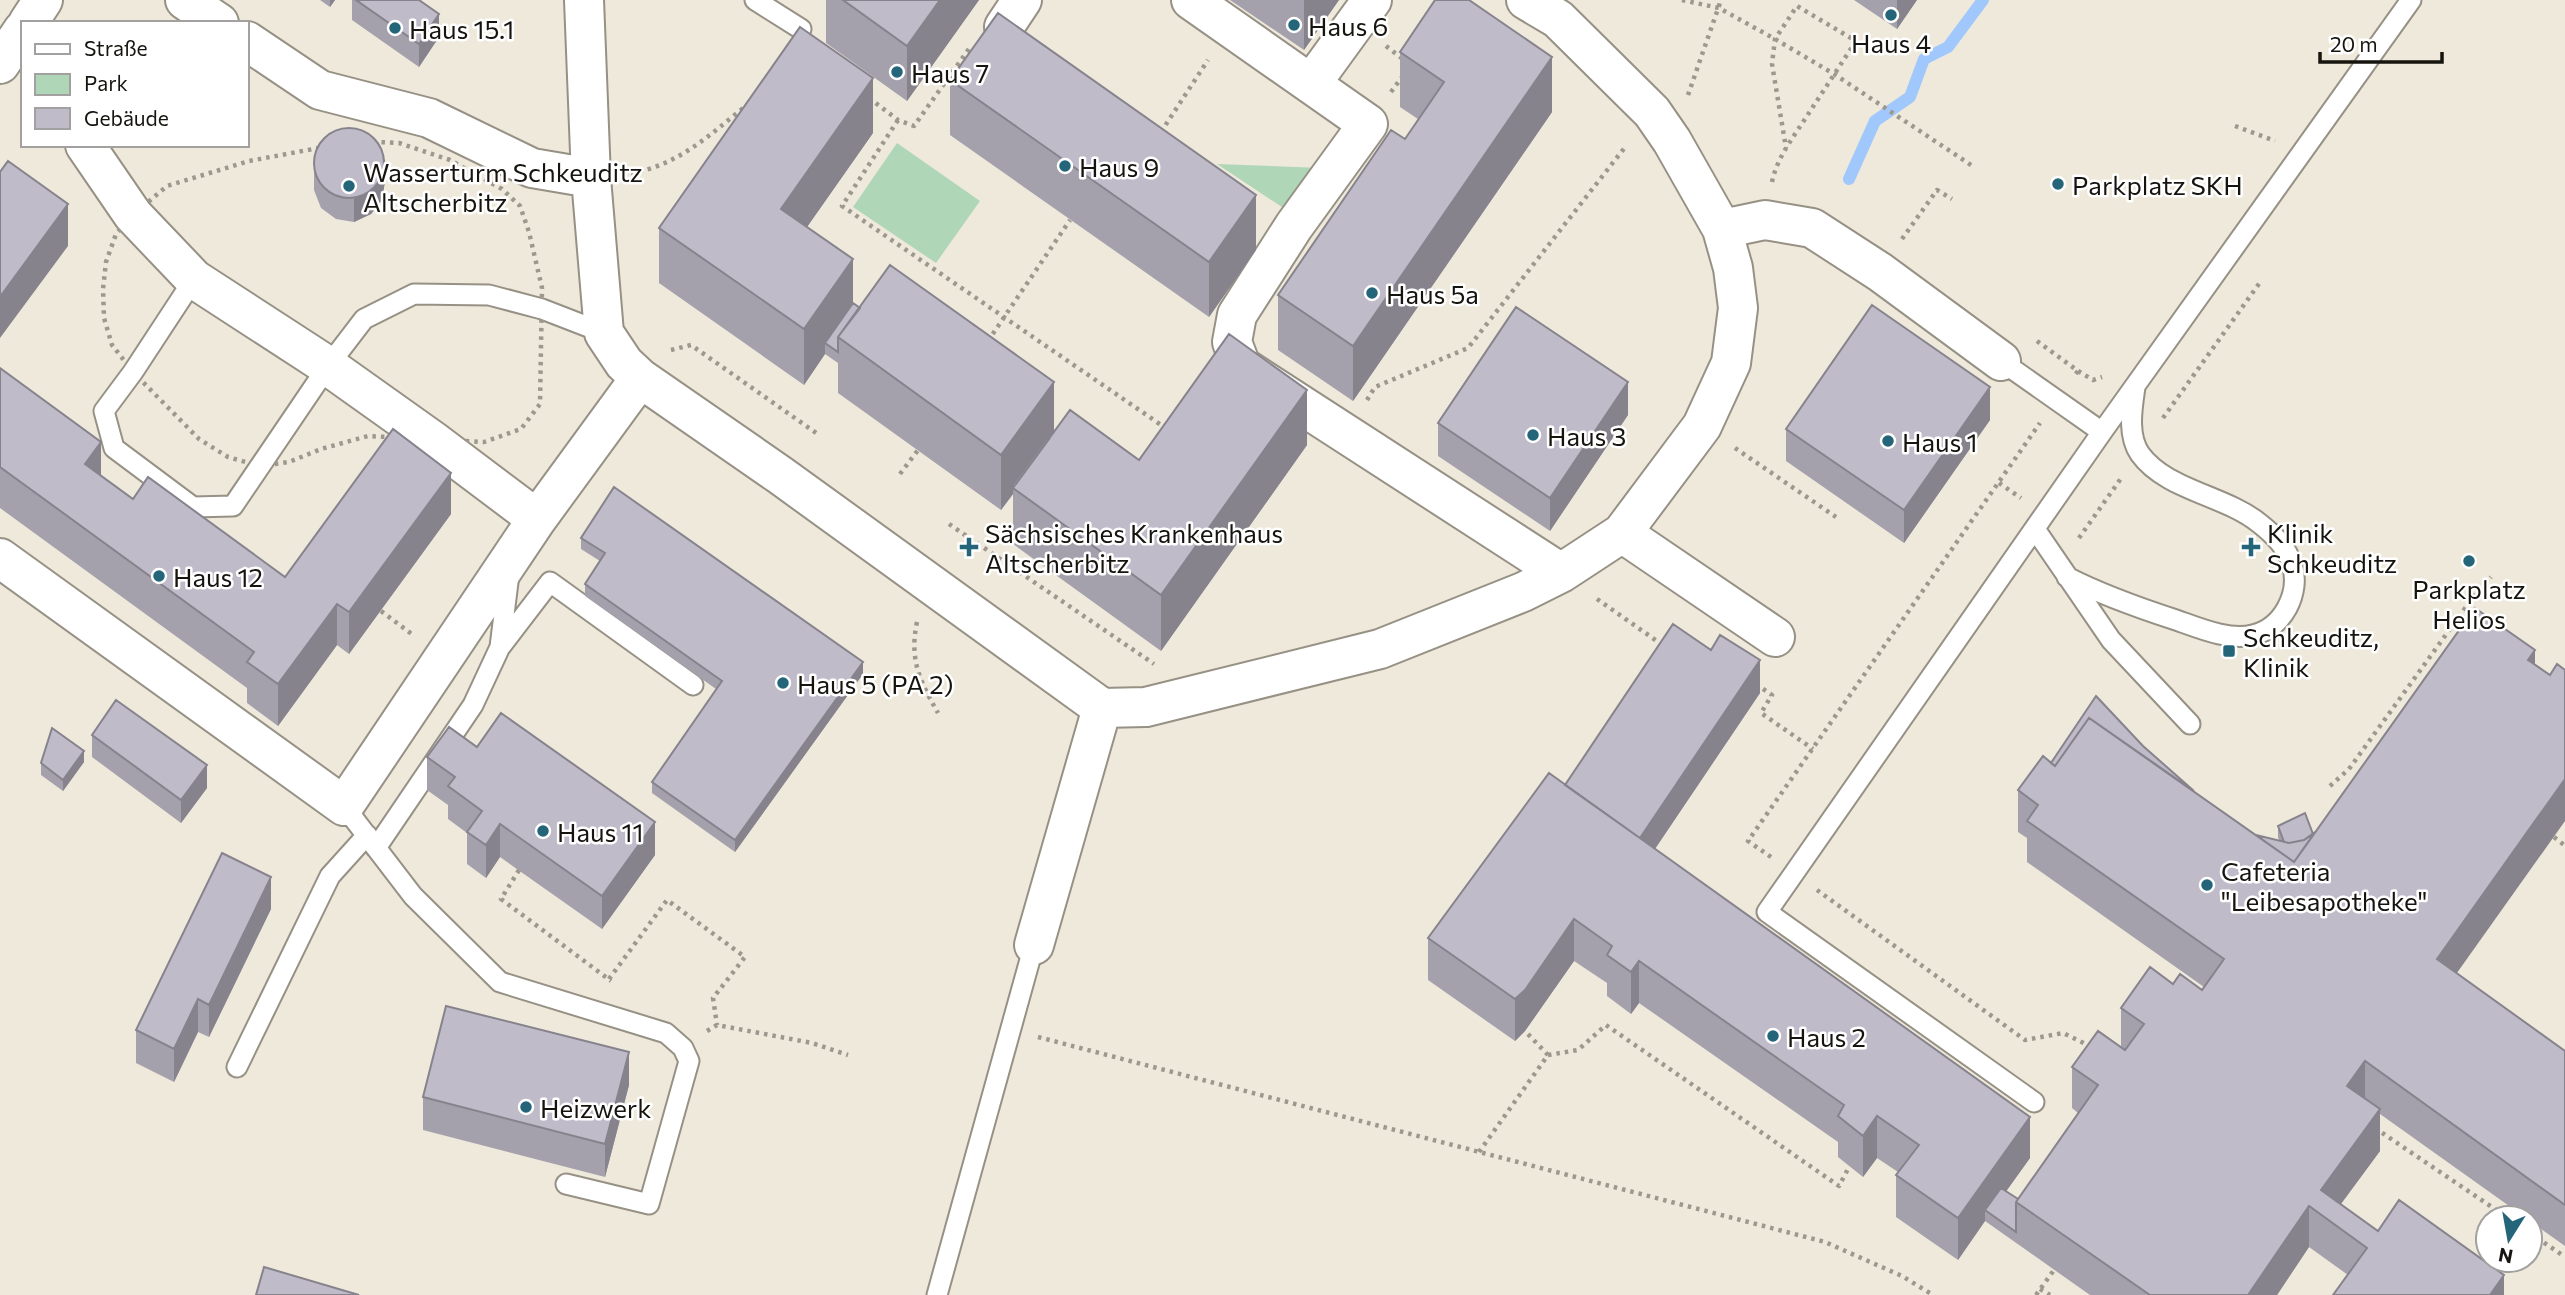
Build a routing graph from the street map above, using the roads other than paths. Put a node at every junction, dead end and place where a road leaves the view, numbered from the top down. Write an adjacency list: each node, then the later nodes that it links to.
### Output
1 (43, 0): 9 (street)
2 (185, 0): 10 (street)
3 (584, 0): 15 (street)
4 (755, 0): 11 (lane)
5 (1191, 0): 13 (street)
6 (1526, 0): 16 (street)
7 (2411, 0): 21 (lane)
8 (1364, 12): 13 (street)
9 (30, 21)
10 (216, 21)
11 (801, 29)
12 (248, 42): 15 (street)
13 (1311, 84): 28 (street)
14 (86, 147): 17 (street)
15 (591, 178): 18 (street)
16 (1723, 229): 19 (street); 25 (street)
17 (194, 279): 20 (street); 20 (lane)
18 (623, 358): 20 (lane); 23 (street); 33 (street)
19 (2001, 361): 22 (lane)
20 (328, 366): 23 (street)
21 (2135, 386): 22 (lane); 29 (lane)
22 (2102, 432): 24 (lane)
23 (537, 519): 27 (street)
24 (2035, 529): 29 (lane); 38 (lane)
25 (1622, 533): 28 (street); 30 (street)
26 (0, 558): 35 (street)
27 (510, 562): 31 (lane); 35 (street)
28 (1561, 573): 33 (street)
29 (2067, 577): 34 (lane)
30 (1776, 636)
31 (500, 647): 32 (lane); 35 (lane)
32 (693, 685)
33 (1102, 708): 36 (street)
34 (2190, 724)
35 (363, 830): 37 (lane); 39 (lane)
36 (1034, 945): 40 (lane)
37 (237, 1067)
38 (2034, 1102)
39 (566, 1184)
40 (937, 1295)

